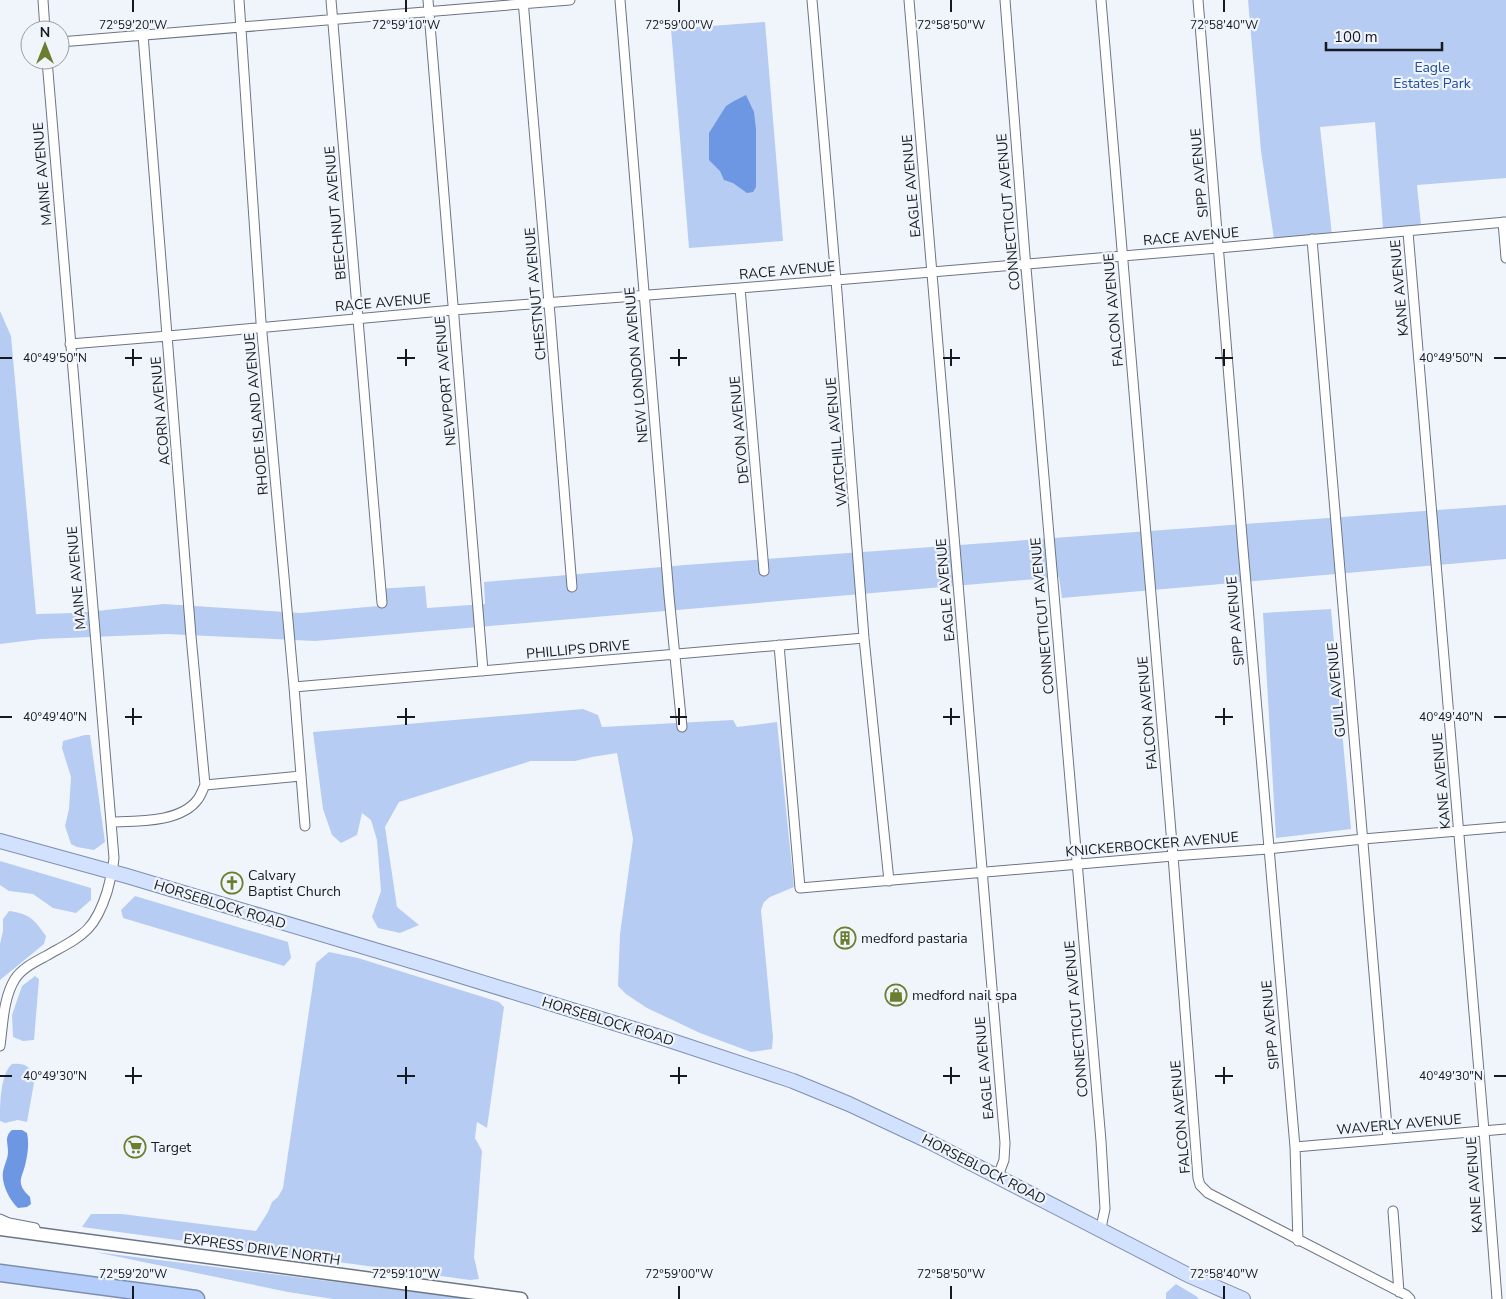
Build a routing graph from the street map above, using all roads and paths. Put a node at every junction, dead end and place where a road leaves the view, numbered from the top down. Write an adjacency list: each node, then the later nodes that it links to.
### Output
1 (43, 0): 15 (street)
2 (239, 0): 16 (street, RHODE ISLAND AVENUE)
3 (331, 0): 14 (street, BEECHNUT AVENUE)
4 (428, 0): 13 (street, NEWPORT AVENUE)
5 (570, 0): 12 (street)
6 (620, 0): 30 (street, NEW LONDON AVENUE)
7 (812, 0): 28 (street, WATCHILL AVENUE)
8 (909, 0): 27 (street, EAGLE AVENUE)
9 (1005, 0): 26 (street, CONNECTICUT AVENUE)
10 (1101, 0): 24 (street, FALCON AVENUE)
11 (1198, 0): 23 (street, SIPP AVENUE)
12 (523, 2): 13 (street); 31 (street, CHESTNUT AVENUE)
13 (429, 11): 14 (street); 32 (street, NEWPORT AVENUE)
14 (332, 19): 16 (street); 33 (street, BEECHNUT AVENUE)
15 (44, 20)
16 (240, 28): 17 (street); 34 (street, RHODE ISLAND AVENUE)
17 (143, 35): 18 (street); 35 (street, ACORN AVENUE)
18 (70, 41)
19 (48, 70): 36 (street, MAINE AVENUE)
20 (1504, 222): 21 (street, RACE AVENUE); 25 (street)
21 (1408, 232): 22 (street, RACE AVENUE); 51 (street, KANE AVENUE)
22 (1312, 239): 23 (street, RACE AVENUE); 52 (street, GULL AVENUE)
23 (1218, 248): 24 (street, RACE AVENUE); 54 (street, SIPP AVENUE)
24 (1122, 256): 26 (street, RACE AVENUE); 55 (street, FALCON AVENUE)
25 (1506, 258)
26 (1026, 263): 27 (street, RACE AVENUE); 56 (street, CONNECTICUT AVENUE)
27 (931, 271): 28 (street, RACE AVENUE); 58 (street, EAGLE AVENUE)
28 (836, 280): 29 (street, RACE AVENUE); 40 (street, WATCHILL AVENUE)
29 (740, 288): 30 (street, RACE AVENUE); 37 (street, DEVON AVENUE)
30 (644, 295): 31 (street, RACE AVENUE); 42 (street, NEW LONDON AVENUE)
31 (550, 303): 32 (street, RACE AVENUE); 38 (street, CHESTNUT AVENUE)
32 (453, 310): 33 (street, RACE AVENUE); 43 (street, NEWPORT AVENUE)
33 (358, 318): 34 (street, RACE AVENUE); 39 (street, BEECHNUT AVENUE)
34 (262, 328): 35 (street, RACE AVENUE); 44 (street, RHODE ISLAND AVENUE)
35 (168, 336): 36 (street, RACE AVENUE); 47 (street, ACORN AVENUE)
36 (70, 344): 48 (street, MAINE AVENUE)
37 (764, 571)
38 (572, 587)
39 (382, 602)
40 (864, 638): 41 (street, PHILLIPS DRIVE); 59 (street, WATCHILL AVENUE)
41 (779, 646): 42 (street, PHILLIPS DRIVE); 59 (street, KNICKERBOCKER AVENUE)
42 (675, 654): 43 (street, PHILLIPS DRIVE); 45 (street, NEW LONDON AVENUE)
43 (483, 670): 44 (street, PHILLIPS DRIVE)
44 (294, 686): 46 (street, RHODE ISLAND AVENUE)
45 (682, 727)
46 (301, 776): 47 (street); 49 (street, RHODE ISLAND AVENUE)
47 (205, 785): 48 (street)
48 (111, 822): 57 (street, MAINE AVENUE)
49 (305, 826)
50 (1506, 827): 51 (street, KNICKERBOCKER AVENUE)
51 (1459, 831): 52 (street, KNICKERBOCKER AVENUE); 62 (street, KANE AVENUE)
52 (1363, 839): 54 (street, KNICKERBOCKER AVENUE); 63 (street, GULL AVENUE)
53 (0, 841): 57 (main road, HORSEBLOCK ROAD)
54 (1268, 849): 55 (street, KNICKERBOCKER AVENUE); 64 (street, SIPP AVENUE)
55 (1173, 856): 56 (street, KNICKERBOCKER AVENUE); 70 (street, FALCON AVENUE)
56 (1077, 864): 58 (street, KNICKERBOCKER AVENUE); 68 (street, CONNECTICUT AVENUE)
57 (113, 872): 60 (street, MAINE AVENUE); 65 (main road, HORSEBLOCK ROAD)
58 (983, 872): 59 (street, KNICKERBOCKER AVENUE); 65 (street, EAGLE AVENUE)
59 (889, 881)
60 (0, 1046)
61 (1506, 1130): 62 (street, WAVERLY AVENUE)
62 (1484, 1131): 63 (street, WAVERLY AVENUE); 82 (street, KANE AVENUE)
63 (1388, 1139): 64 (street, WAVERLY AVENUE)
64 (1294, 1147): 70 (street, SIPP AVENUE)
65 (998, 1176): 68 (main road, HORSEBLOCK ROAD)
66 (1393, 1211): 76 (street)
67 (0, 1219): 71 (street)
68 (1100, 1228): 74 (main road, HORSEBLOCK ROAD)
69 (0, 1229): 71 (main road, EXPRESS DRIVE NORTH)
70 (1298, 1241): 76 (street, FALCON AVENUE)
71 (116, 1245): 78 (main road, EXPRESS DRIVE NORTH)
72 (0, 1262): 75 (highway)
73 (0, 1273): 75 (highway)
74 (1188, 1275): 79 (main road, HORSEBLOCK ROAD); 80 (main road, HORSEBLOCK ROAD)
75 (135, 1291): 77 (highway)
76 (1400, 1292): 81 (street, FALCON AVENUE)
77 (196, 1299)
78 (521, 1299)
79 (1223, 1299)
80 (1243, 1299)
81 (1410, 1299)
82 (1497, 1299)

